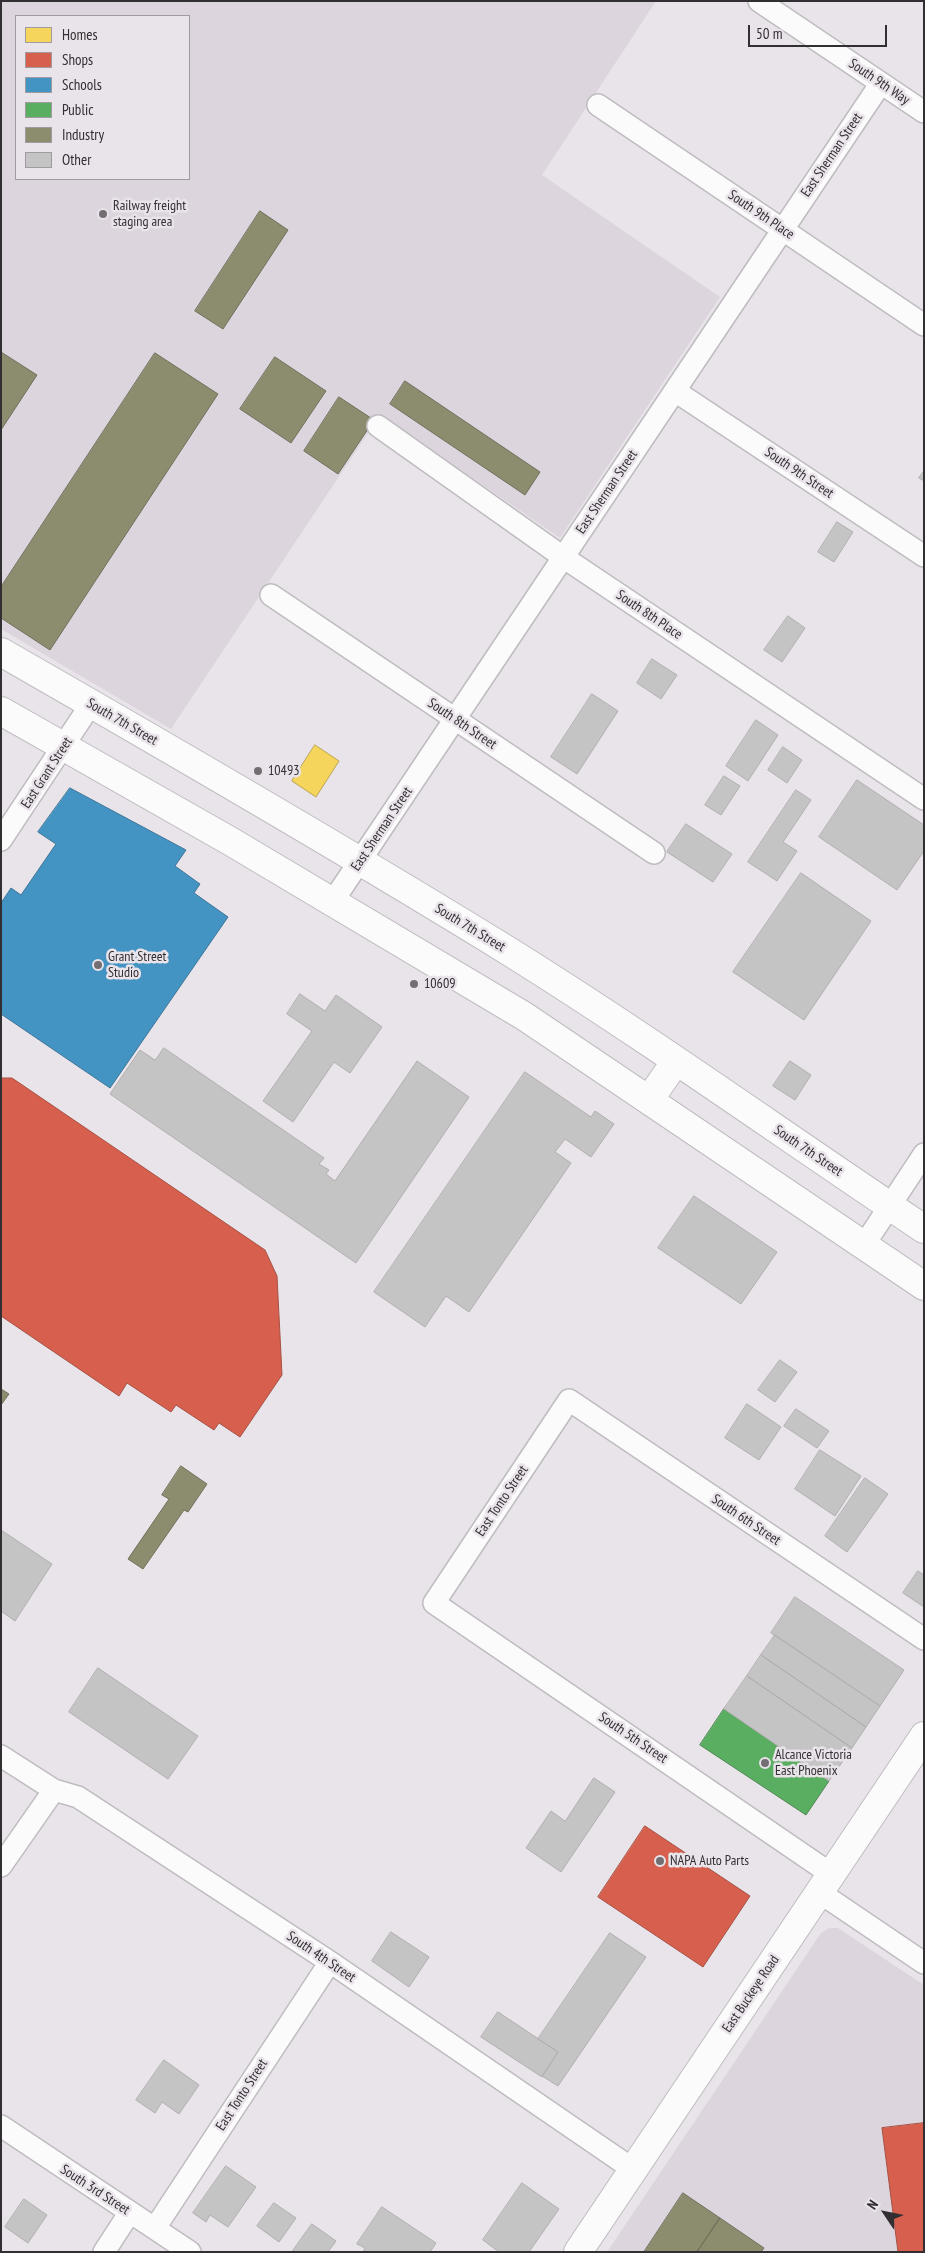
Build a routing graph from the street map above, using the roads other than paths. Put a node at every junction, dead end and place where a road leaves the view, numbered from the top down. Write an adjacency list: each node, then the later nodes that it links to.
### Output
1 (759, 1): 2 (street, South 9th Way)
2 (881, 83): 4 (street, South 9th Way); 5 (street, East Sherman Street)
3 (598, 106): 5 (street, South 9th Place)
4 (924, 112)
5 (782, 230): 6 (street, South 9th Place); 7 (street, East Sherman Street)
6 (924, 325)
7 (675, 390): 9 (street, South 9th Street); 10 (street, East Sherman Street)
8 (378, 426): 10 (street, South 8th Place)
9 (924, 556)
10 (563, 557): 15 (street, East Sherman Street); 17 (street, South 8th Place)
11 (271, 595): 15 (street, South 8th Street)
12 (1, 652): 13 (main road, South 7th Street)
13 (91, 704): 16 (street, East Grant Street); 20 (main road, South 7th Street)
14 (1, 711): 16 (main road)
15 (455, 719): 19 (street, South 8th Street); 20 (street, East Sherman Street)
16 (64, 746): 18 (street, East Grant Street); 21 (main road)
17 (924, 799)
18 (1, 840)
19 (654, 853)
20 (360, 861): 21 (street, East Sherman Street); 22 (main road, South 7th Street)
21 (333, 901): 23 (main road)
22 (676, 1061): 23 (main road); 25 (main road, South 7th Street)
23 (649, 1100): 27 (main road)
24 (924, 1154): 25 (street)
25 (890, 1206): 26 (main road, South 7th Street); 27 (street)
26 (924, 1229)
27 (864, 1245): 28 (main road)
28 (924, 1286)
29 (569, 1400): 30 (street, East Tonto Street); 31 (street, South 6th Street)
30 (434, 1603): 36 (street, South 5th Street)
31 (924, 1639)
32 (924, 1736): 36 (main road, East Buckeye Road)
33 (1, 1756): 34 (street, South 4th Street)
34 (54, 1790): 35 (street); 37 (street, South 4th Street)
35 (1, 1866)
36 (825, 1883): 38 (street, South 5th Street); 40 (main road, East Buckeye Road)
37 (330, 1962): 40 (street, South 4th Street); 42 (street, East Tonto Street)
38 (924, 1963)
39 (1, 2126): 41 (street, South 3rd Street)
40 (634, 2170): 45 (main road, East Buckeye Road)
41 (130, 2212): 42 (street, South 3rd Street); 43 (street)
42 (155, 2228): 44 (street, South 3rd Street)
43 (104, 2252)
44 (190, 2252)
45 (578, 2252)

